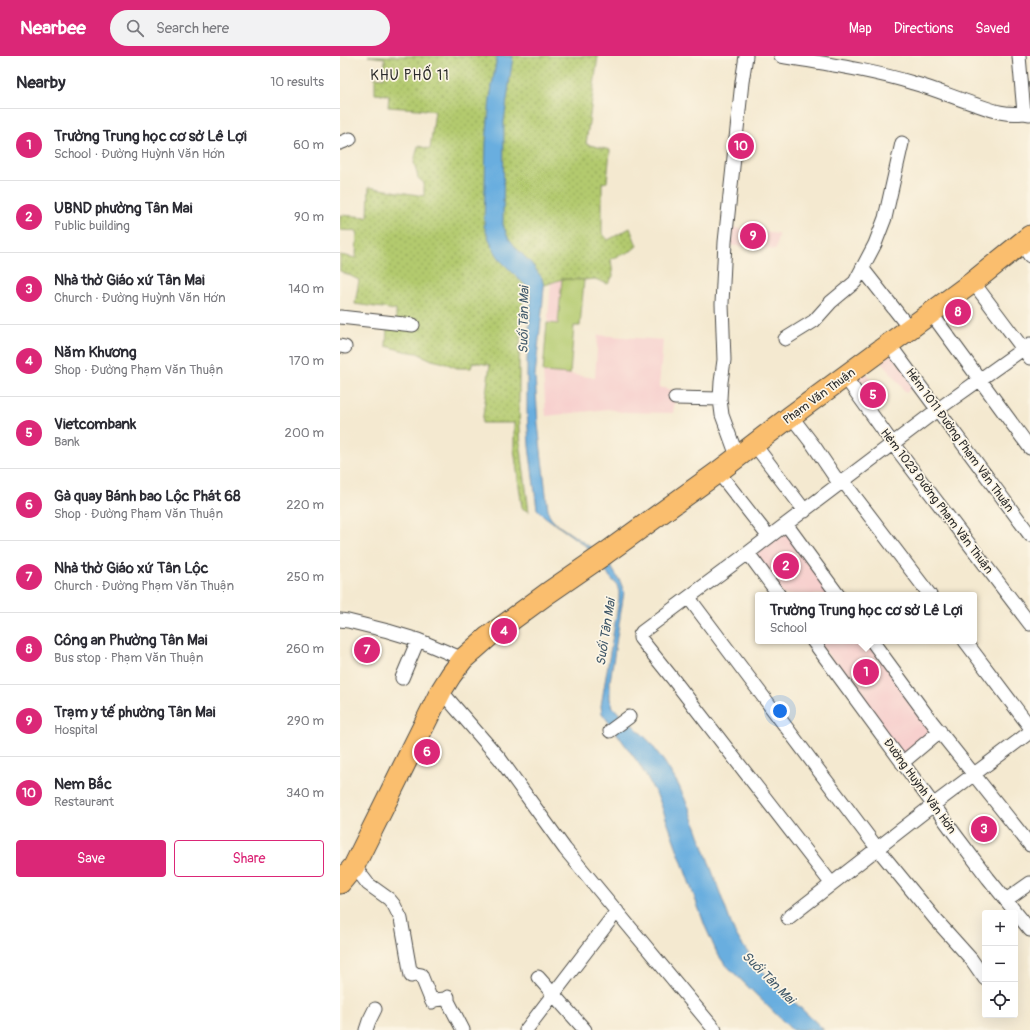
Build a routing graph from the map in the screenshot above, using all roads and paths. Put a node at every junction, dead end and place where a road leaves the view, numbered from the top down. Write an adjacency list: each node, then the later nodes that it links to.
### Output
1 (746, 56): 19 (street)
2 (781, 56): 4 (street)
3 (1023, 64): 4 (street)
4 (1027, 114)
5 (902, 143): 7 (street)
6 (1027, 245): 8 (main road, Phạm Văn Thuận)
7 (862, 268): 12 (street); 13 (street)
8 (973, 282): 9 (main road, Phạm Văn Thuận); 15 (street)
9 (931, 313): 12 (main road, Phạm Văn Thuận); 17 (street)
10 (340, 317): 11 (street)
11 (413, 325)
12 (910, 329): 14 (main road, Phạm Văn Thuận)
13 (785, 340)
14 (889, 344): 16 (main road, Phạm Văn Thuận); 20 (street, Hẻm 1011 Đường Phạm Văn Thuận)
15 (1028, 350): 17 (street)
16 (845, 377): 21 (main road, Phạm Văn Thuận); 23 (street, Hẻm 1023 Đường Phạm Văn Thuận)
17 (980, 379): 20 (street); 24 (street)
18 (675, 398): 19 (street)
19 (720, 399): 25 (street)
20 (938, 410): 23 (street); 30 (street, Hẻm 1011 Đường Phạm Văn Thuận)
21 (791, 416): 22 (main road, Phạm Văn Thuận); 27 (street)
22 (754, 444): 25 (main road, Phạm Văn Thuận); 28 (street)
23 (893, 444): 27 (street); 38 (street, Hẻm 1023 Đường Phạm Văn Thuận)
24 (1030, 448)
25 (737, 456): 26 (main road, Phạm Văn Thuận)
26 (718, 472): 31 (street); 43 (main road, Phạm Văn Thuận)
27 (841, 482): 28 (street); 35 (street)
28 (804, 511): 29 (street)
29 (786, 524): 31 (street); 34 (street)
30 (1030, 535)
31 (769, 537): 32 (street)
32 (748, 553): 33 (street); 36 (street)
33 (777, 592)
34 (836, 592)
35 (928, 592)
36 (689, 598): 55 (street); 58 (street)
37 (340, 620): 39 (street)
38 (1030, 624)
39 (418, 640): 43 (street); 44 (street)
40 (815, 644): 51 (street, Đường Huỳnh Văn Hớn)
41 (874, 644): 49 (street)
42 (967, 644): 47 (street)
43 (463, 659): 45 (main road, Phạm Văn Thuận)
44 (402, 678)
45 (441, 691): 56 (main road, Phạm Văn Thuận); 61 (street)
46 (629, 717): 48 (street)
47 (1030, 727)
48 (610, 731)
49 (940, 731): 51 (street); 52 (street)
50 (1030, 732): 52 (street)
51 (902, 762): 53 (street, Đường Huỳnh Văn Hớn)
52 (974, 774): 53 (street); 54 (street)
53 (933, 805): 55 (street); 60 (street, Đường Huỳnh Văn Hớn)
54 (1030, 845)
55 (877, 848): 58 (street); 64 (street)
56 (347, 869): 57 (main road, Phạm Văn Thuận); 69 (street)
57 (340, 883)
58 (831, 883): 62 (street)
59 (1030, 883): 60 (street)
60 (1006, 900): 63 (street, Đường Huỳnh Văn Hớn)
61 (617, 911): 66 (street); 72 (street)
62 (788, 918)
63 (1030, 930)
64 (982, 975)
65 (538, 976): 66 (street)
66 (554, 995): 70 (street); 71 (street)
67 (375, 1009): 68 (street)
68 (366, 1030)
69 (463, 1030)
70 (526, 1030)
71 (584, 1030)
72 (715, 1030)

